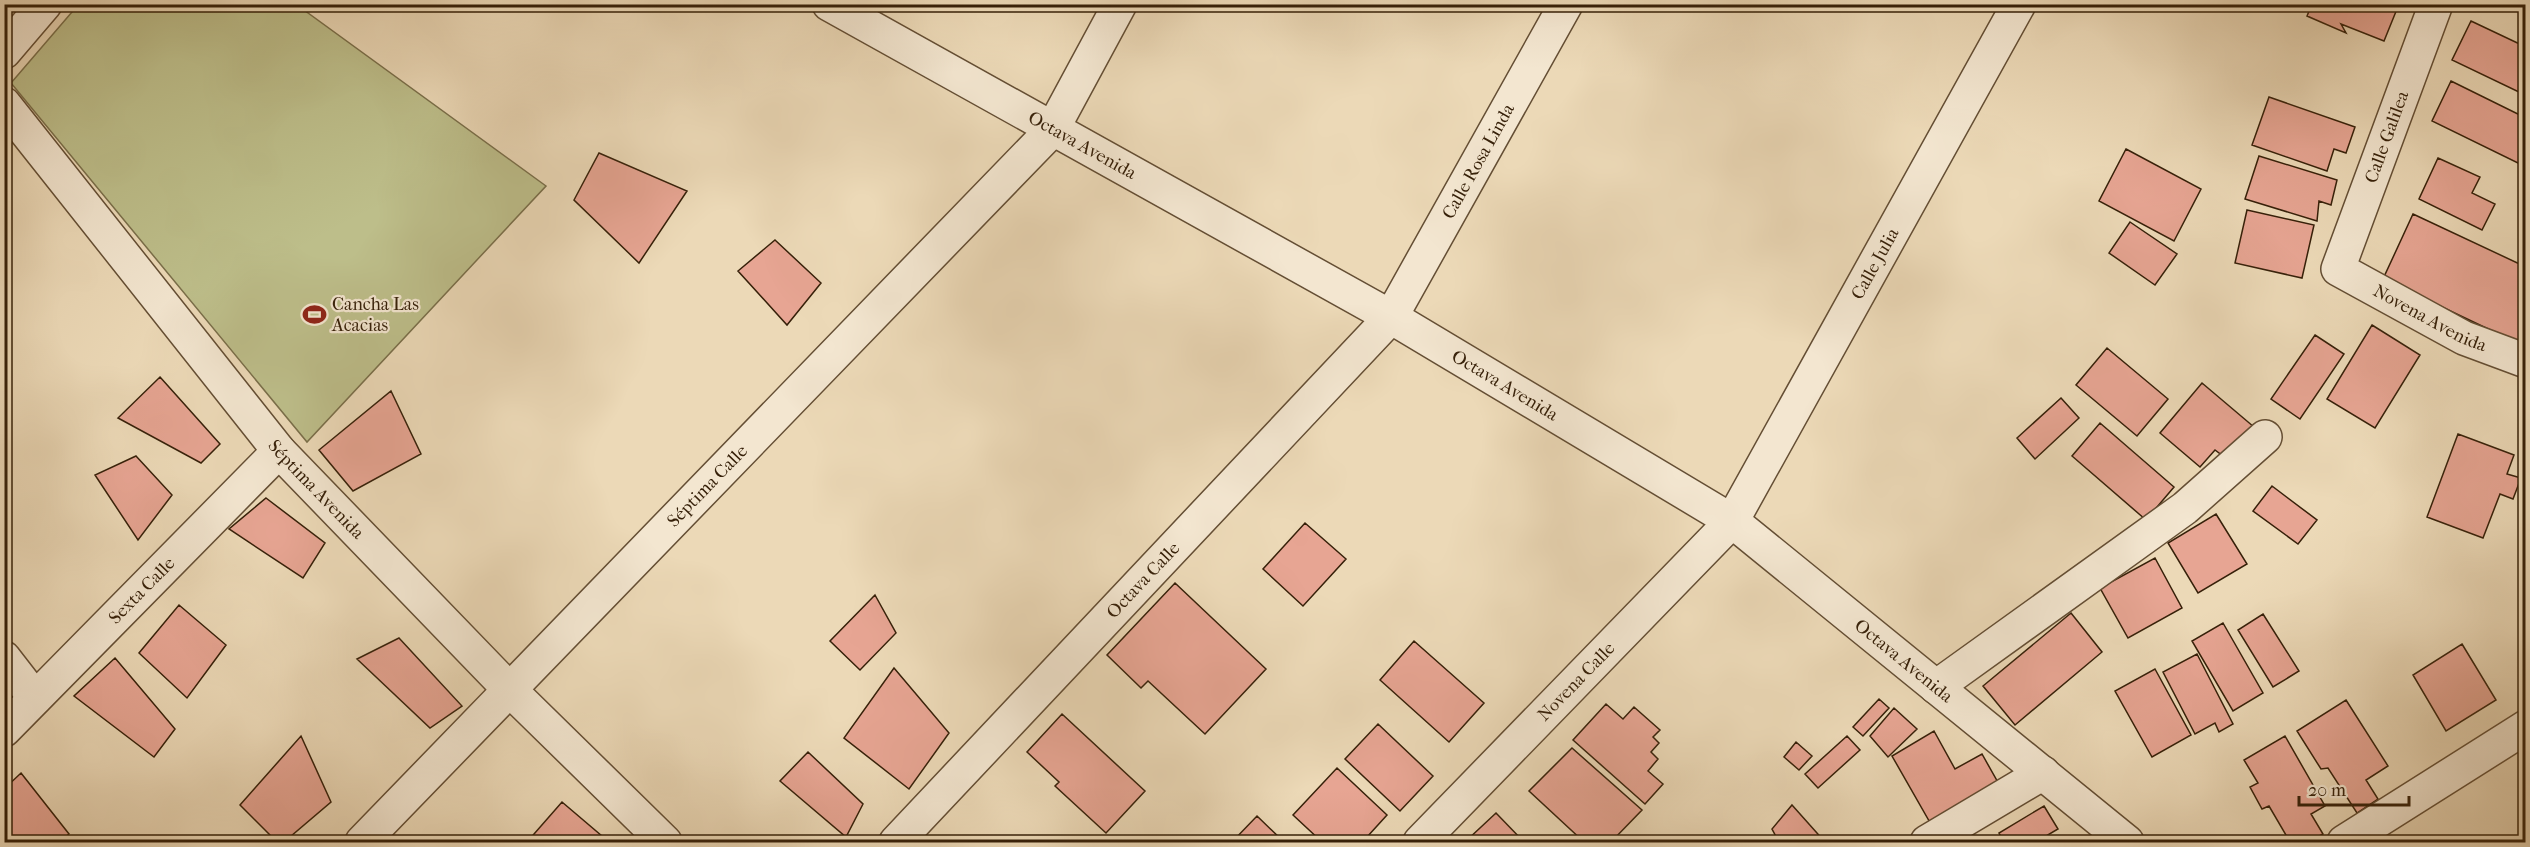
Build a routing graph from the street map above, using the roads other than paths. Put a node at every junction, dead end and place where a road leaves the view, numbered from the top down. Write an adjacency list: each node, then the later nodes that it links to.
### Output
1 (45, 4): 7 (street)
2 (828, 4): 9 (street, Octava Avenida)
3 (1120, 4): 9 (street, Séptima Calle)
4 (1566, 4): 11 (street, Calle Rosa Linda)
5 (2019, 4): 15 (street, Calle Julia)
6 (2436, 4): 10 (street, Calle Galilea)
7 (4, 52)
8 (4, 104): 14 (street, Séptima Avenida)
9 (1052, 129): 11 (street, Octava Avenida); 18 (street, Séptima Calle)
10 (2338, 269): 12 (street, Novena Avenida)
11 (1391, 317): 15 (street, Octava Avenida); 25 (street, Octava Calle)
12 (2526, 361)
13 (2265, 437): 17 (street)
14 (279, 452): 18 (street, Séptima Avenida); 19 (street, Sexta Calle)
15 (1732, 521): 17 (street, Octava Avenida); 26 (street, Novena Calle)
16 (4, 658): 19 (street)
17 (1936, 687): 22 (street, Octava Avenida)
18 (509, 689): 23 (street, Séptima Calle); 24 (street, Séptima Avenida)
19 (35, 698): 21 (street, Sexta Calle)
20 (2526, 727): 29 (street)
21 (4, 730)
22 (2043, 773): 27 (street); 28 (street, Octava Avenida)
23 (362, 843)
24 (665, 843)
25 (896, 843)
26 (1420, 843)
27 (1926, 843)
28 (2127, 843)
29 (2344, 843)

